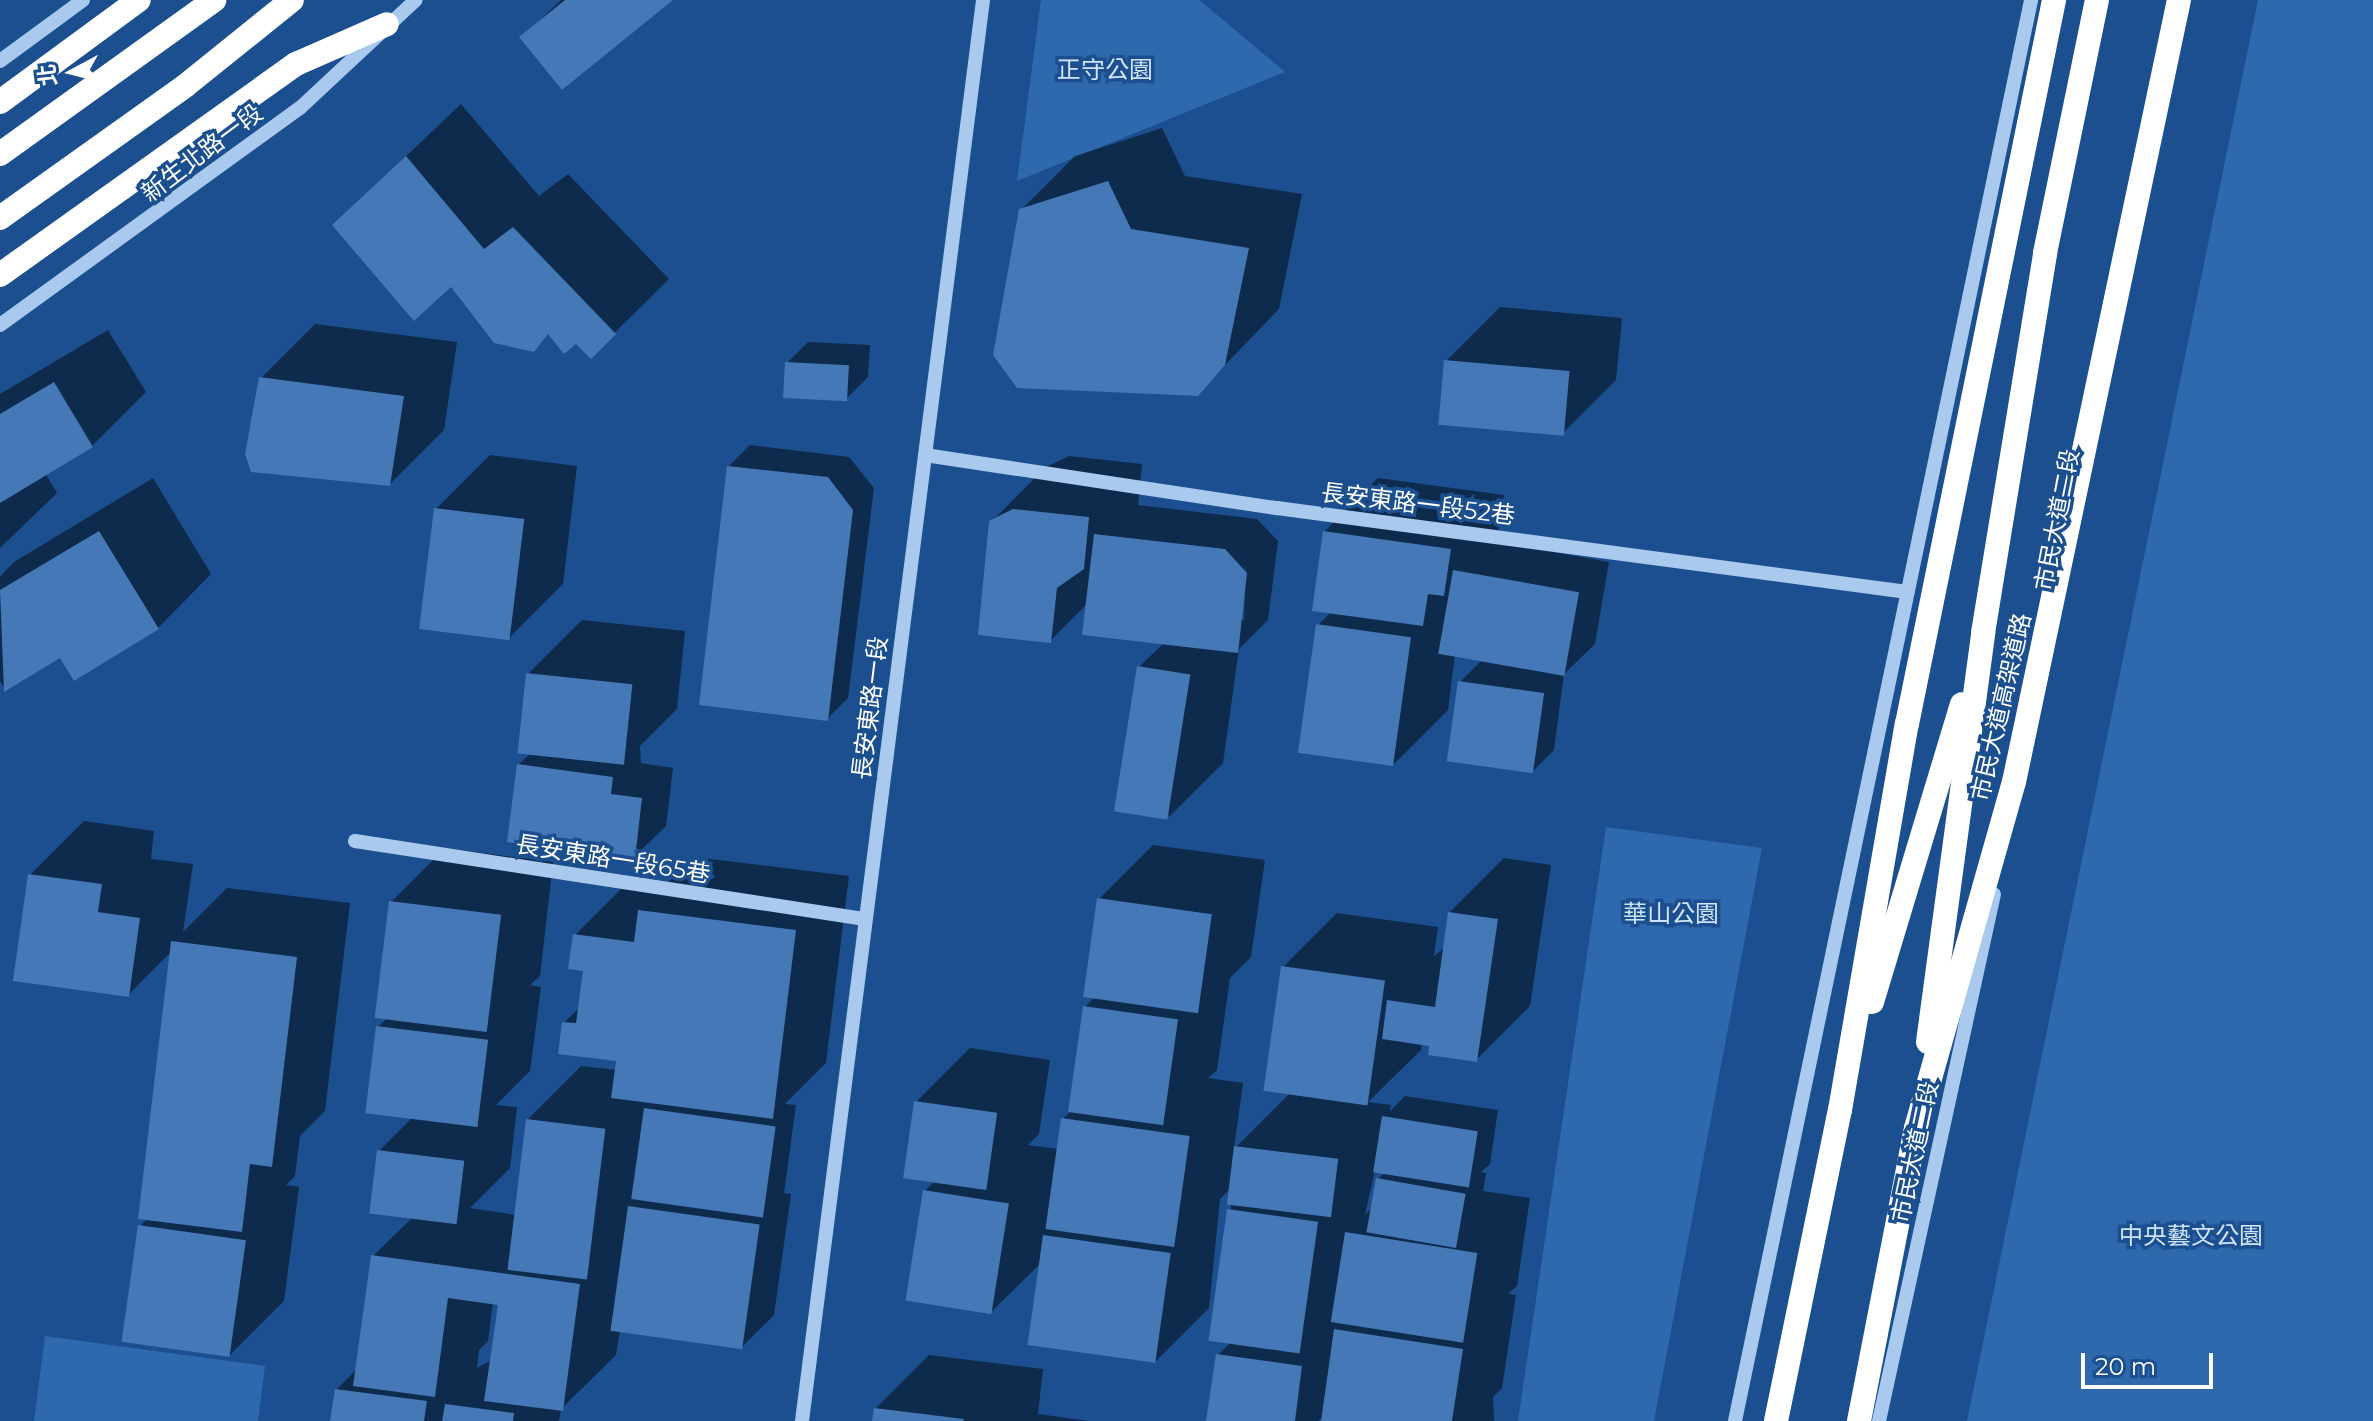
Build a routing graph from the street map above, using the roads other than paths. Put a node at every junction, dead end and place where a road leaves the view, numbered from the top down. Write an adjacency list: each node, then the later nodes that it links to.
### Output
1 (83, 0): 12 (street)
2 (139, 0): 13 (highway)
3 (214, 0): 14 (highway)
4 (292, 0): 15 (highway)
5 (416, 0): 11 (street, 新生北路一段)
6 (983, 0): 18 (street, 長安東路一段)
7 (2031, 0): 19 (street)
8 (2054, 0): 23 (highway)
9 (2097, 0): 20 (highway)
10 (2182, 0): 24 (highway, 市民大道高架道路); 29 (street, 市民大道二段)
11 (387, 24): 16 (highway); 17 (street, 新生北路一段)
12 (0, 61)
13 (0, 102)
14 (0, 154)
15 (0, 218)
16 (0, 275)
17 (0, 325)
18 (925, 455): 19 (street, 長安東路一段52巷); 22 (street, 長安東路一段)
19 (1907, 592): 25 (street)
20 (1983, 633): 23 (highway); 24 (highway)
21 (355, 841): 22 (street, 長安東路一段65巷)
22 (865, 919): 26 (street, 長安東路一段)
23 (1840, 1110): 27 (highway)
24 (1916, 1128): 28 (highway, 市民大道高架道路)
25 (1735, 1420)
26 (802, 1421)
27 (1776, 1421)
28 (1859, 1421)
29 (1879, 1421)

